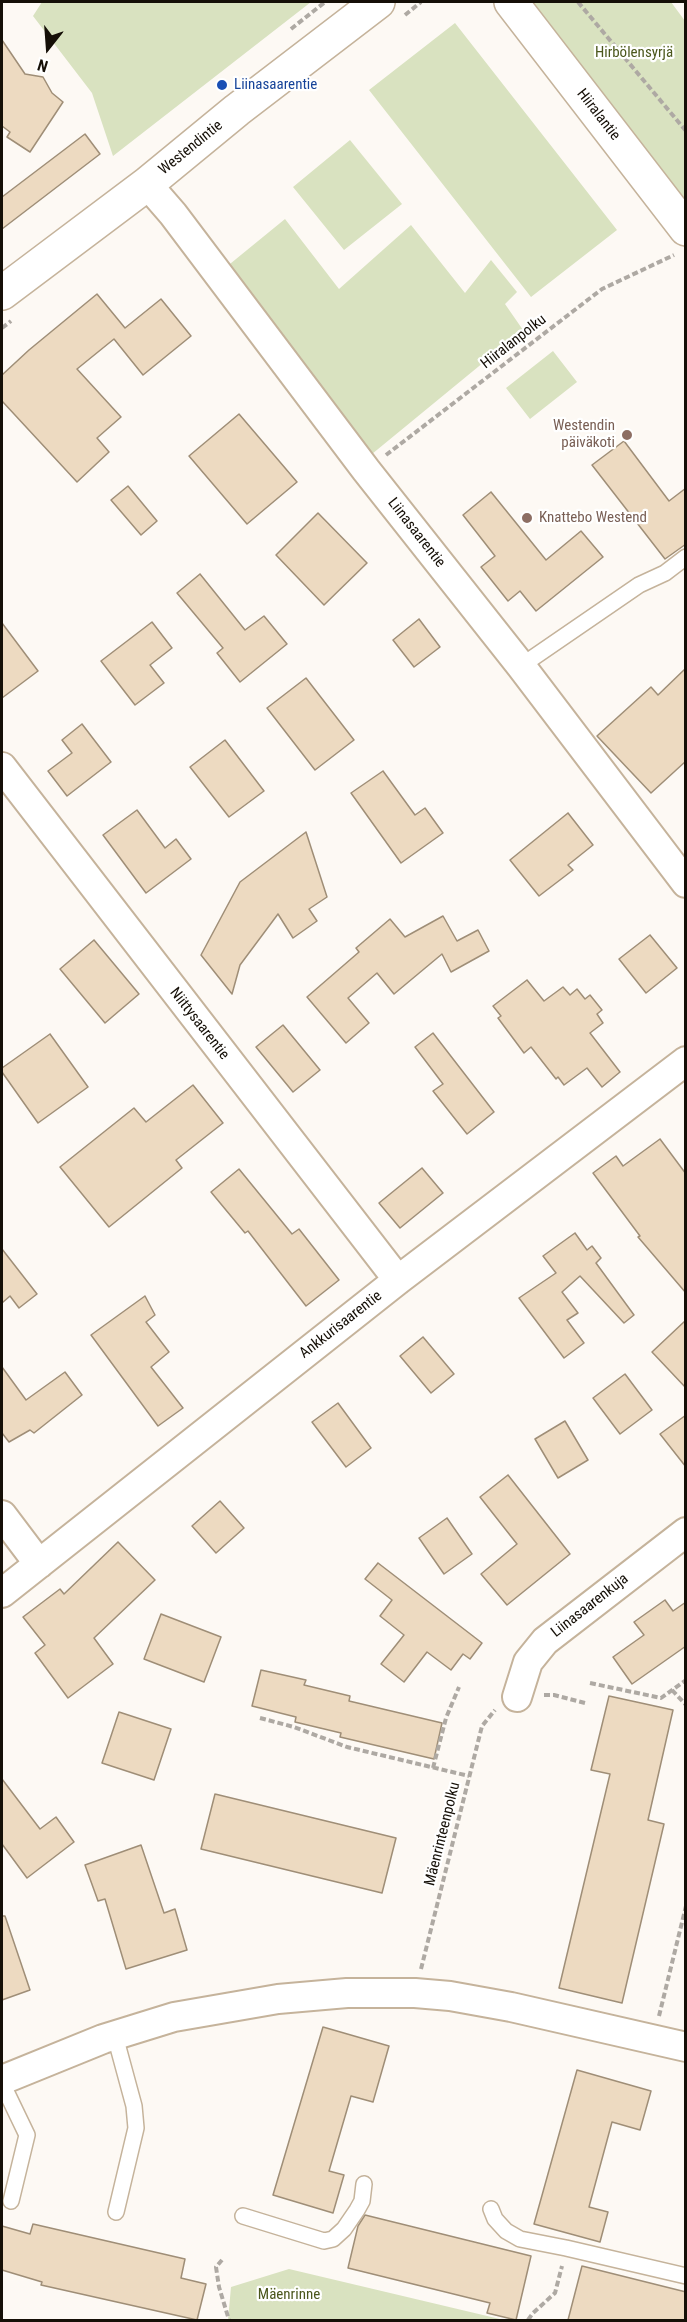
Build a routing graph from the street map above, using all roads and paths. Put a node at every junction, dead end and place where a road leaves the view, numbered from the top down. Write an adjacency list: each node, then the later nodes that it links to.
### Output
1 (378, 2): 5 (street, Westendintie)
2 (511, 2): 6 (street, Hiiralantie)
3 (578, 2): 4 (path)
4 (686, 131)
5 (147, 184): 7 (street, Westendintie); 8 (street, Liinasaarentie)
6 (684, 234): 8 (path, Hiiralanpolku)
7 (2, 292)
8 (366, 470): 10 (street, Liinasaarentie)
9 (686, 557): 10 (lane)
10 (521, 666): 12 (street, Liinasaarentie)
11 (2, 767): 14 (street, Niittysaarentie)
12 (686, 883)
13 (686, 1061): 14 (street, Ankkurisaarentie)
14 (398, 1280): 17 (street, Ankkurisaarentie)
15 (2, 1515): 17 (street)
16 (686, 1532): 23 (street, Liinasaarenkuja)
17 (39, 1564): 18 (street, Ankkurisaarentie)
18 (2, 1593)
19 (686, 1680): 22 (path)
20 (590, 1683): 22 (path)
21 (459, 1687): 27 (path)
22 (672, 1690): 25 (path)
23 (517, 1697): 24 (path); 28 (path, Mäenrinteenpolku)
24 (585, 1702)
25 (686, 1705)
26 (260, 1718): 27 (path)
27 (433, 1768): 28 (path)
28 (469, 1776): 30 (path, Mäenrinteenpolku)
29 (685, 1909): 31 (path)
30 (415, 1993): 32 (street); 33 (street)
31 (656, 2026)
32 (115, 2036): 34 (street); 38 (lane)
33 (686, 2047)
34 (2, 2082): 36 (lane)
35 (364, 2184): 39 (lane)
36 (10, 2201)
37 (491, 2209): 40 (lane)
38 (116, 2212)
39 (243, 2216)
40 (566, 2248): 42 (lane); 44 (path)
41 (222, 2260): 43 (path)
42 (686, 2276)
43 (229, 2320)
44 (528, 2320)

